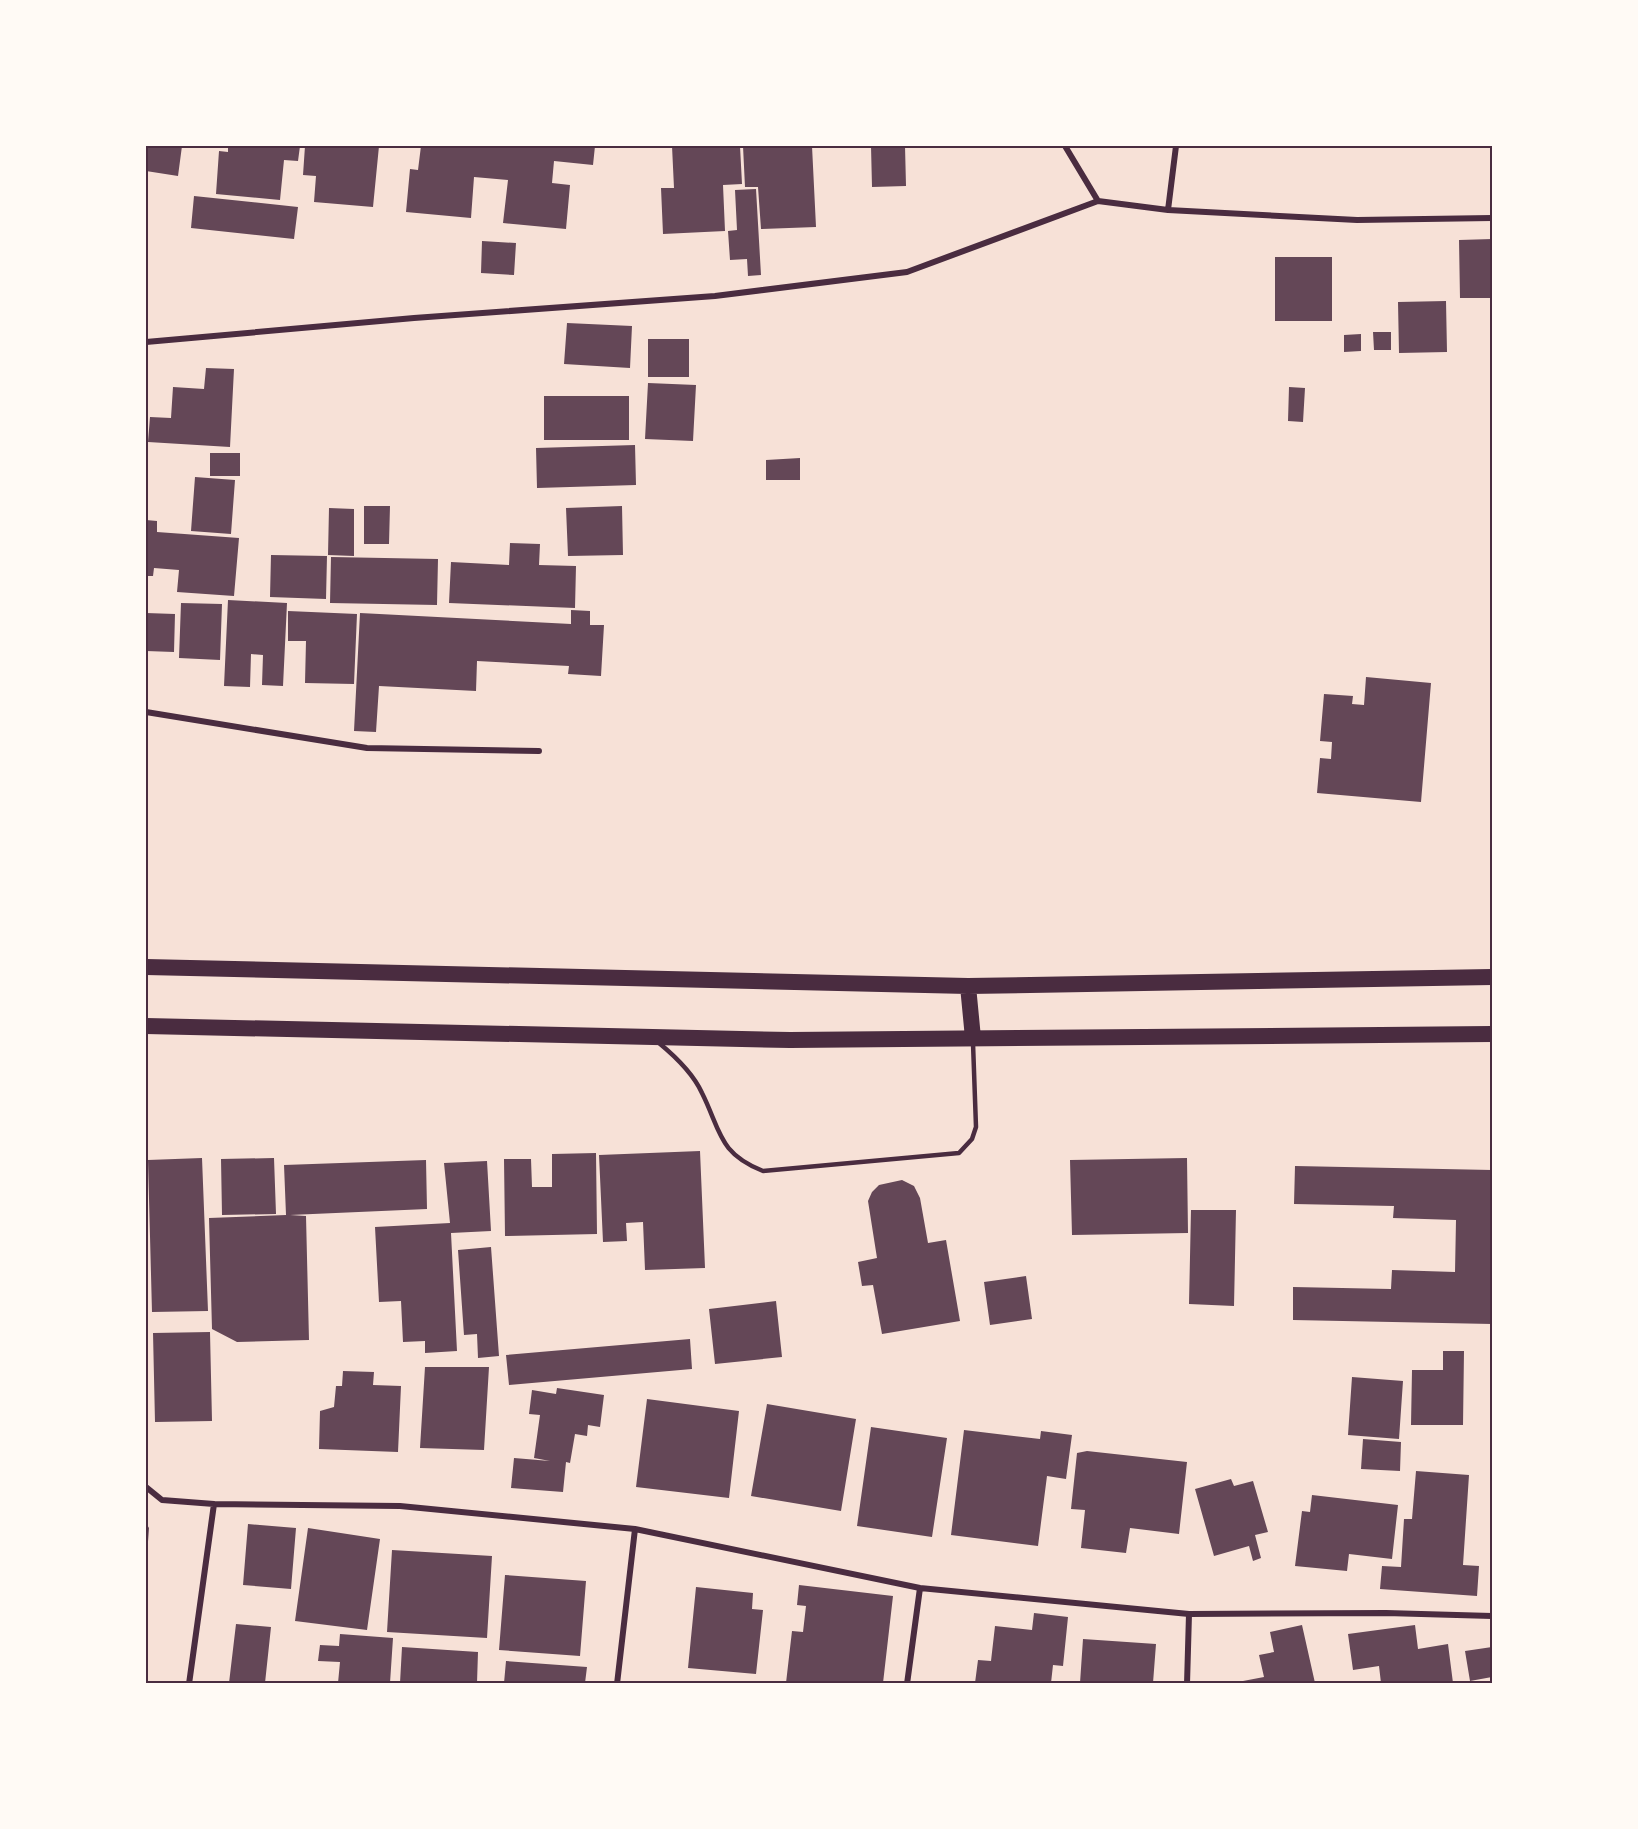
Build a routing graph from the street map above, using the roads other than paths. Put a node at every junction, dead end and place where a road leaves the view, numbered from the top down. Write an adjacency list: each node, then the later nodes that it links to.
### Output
1 (1065, 146): 3 (street)
2 (1176, 146): 4 (street)
3 (1098, 201): 4 (street); 6 (street)
4 (1168, 210): 5 (street)
5 (1492, 218)
6 (146, 342)
7 (146, 712): 8 (street)
8 (539, 751)
9 (146, 967): 11 (highway)
10 (1492, 977): 11 (highway)
11 (968, 986): 15 (highway)
12 (146, 1026): 14 (highway)
13 (1492, 1034): 15 (highway)
14 (650, 1036): 15 (highway); 15 (lane)
15 (973, 1038)
16 (146, 1486): 17 (street)
17 (214, 1504): 18 (street); 22 (street)
18 (635, 1529): 19 (street); 23 (street)
19 (920, 1588): 20 (street); 24 (street)
20 (1189, 1614): 21 (street); 25 (street)
21 (1492, 1616)
22 (189, 1683)
23 (617, 1683)
24 (907, 1683)
25 (1186, 1683)

